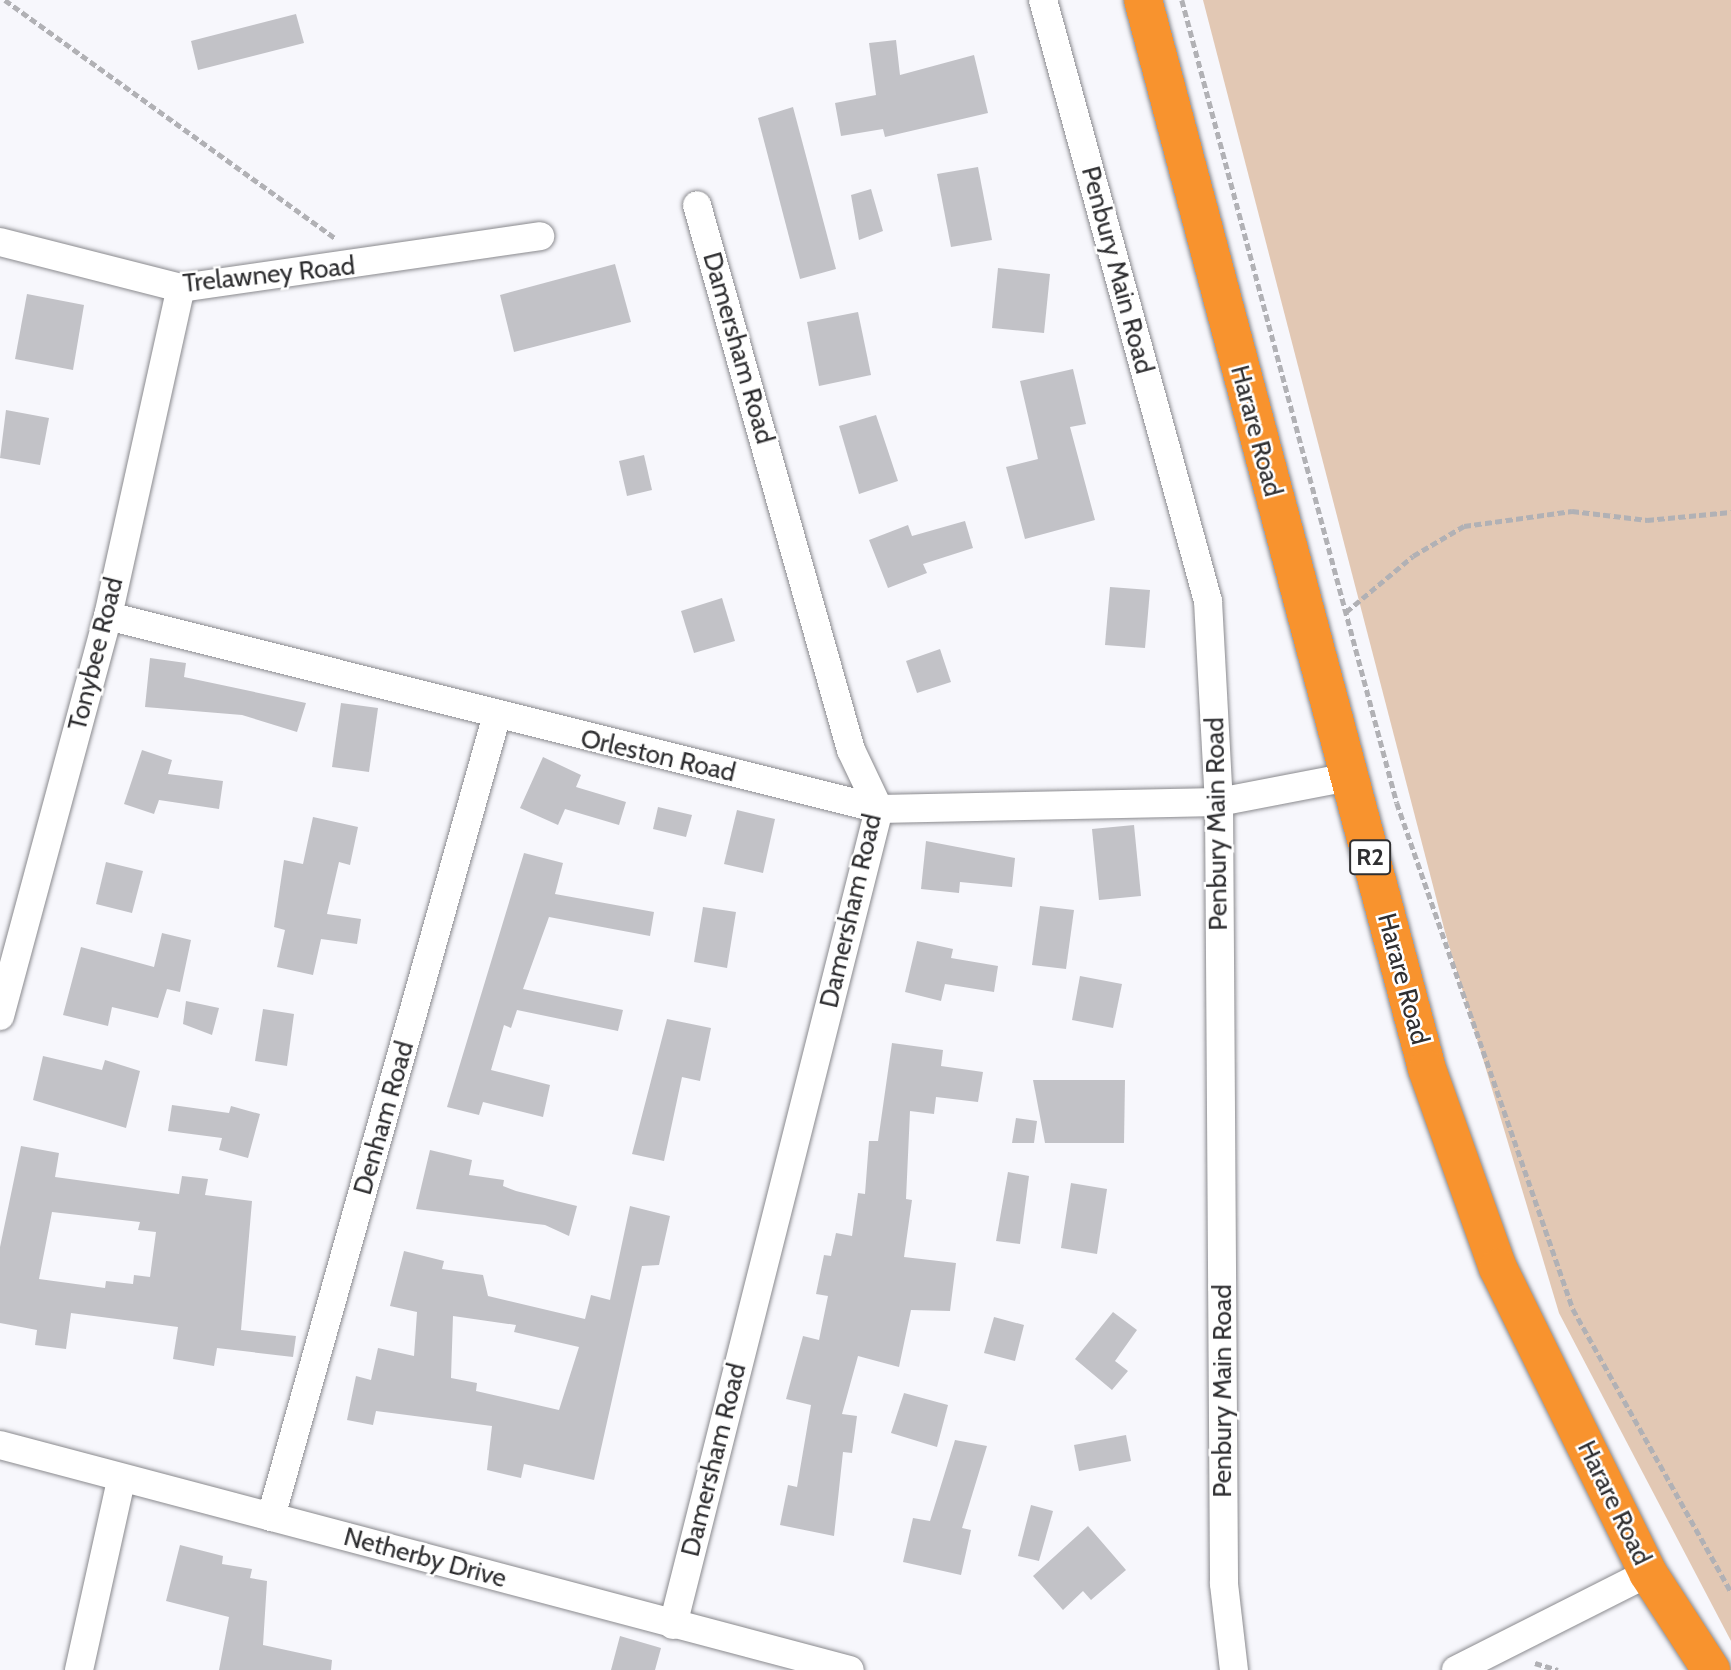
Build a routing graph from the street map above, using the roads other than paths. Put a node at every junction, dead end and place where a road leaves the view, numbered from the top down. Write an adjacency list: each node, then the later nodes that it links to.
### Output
1 (1043, 0): 10 (street, Penbury Main Road)
2 (1143, 0): 9 (highway, Harare Road / R2)
3 (698, 205): 11 (street, Damersham Road)
4 (540, 236): 6 (street, Trelawney Road)
5 (0, 242): 6 (street, Trelawney Road)
6 (181, 288): 7 (street, Tonybee Road)
7 (108, 615): 8 (street, Orleston Road); 12 (street, Tonybee Road)
8 (496, 718): 11 (street, Orleston Road); 15 (street, Denham Road)
9 (1349, 777): 10 (street, Orleston Road); 16 (highway, Harare Road / R2)
10 (1219, 802): 11 (street, Orleston Road); 20 (street, Penbury Main Road)
11 (879, 809): 17 (street, Damersham Road)
12 (0, 1016)
13 (0, 1445): 14 (street, Netherby Drive)
14 (121, 1480): 15 (street, Netherby Drive); 18 (street)
15 (271, 1517): 17 (street, Netherby Drive)
16 (1648, 1573): 21 (street); 22 (highway, Harare Road / R2)
17 (673, 1625): 19 (street, Netherby Drive)
18 (79, 1670)
19 (850, 1670)
20 (1234, 1670)
21 (1456, 1670)
22 (1712, 1670)

